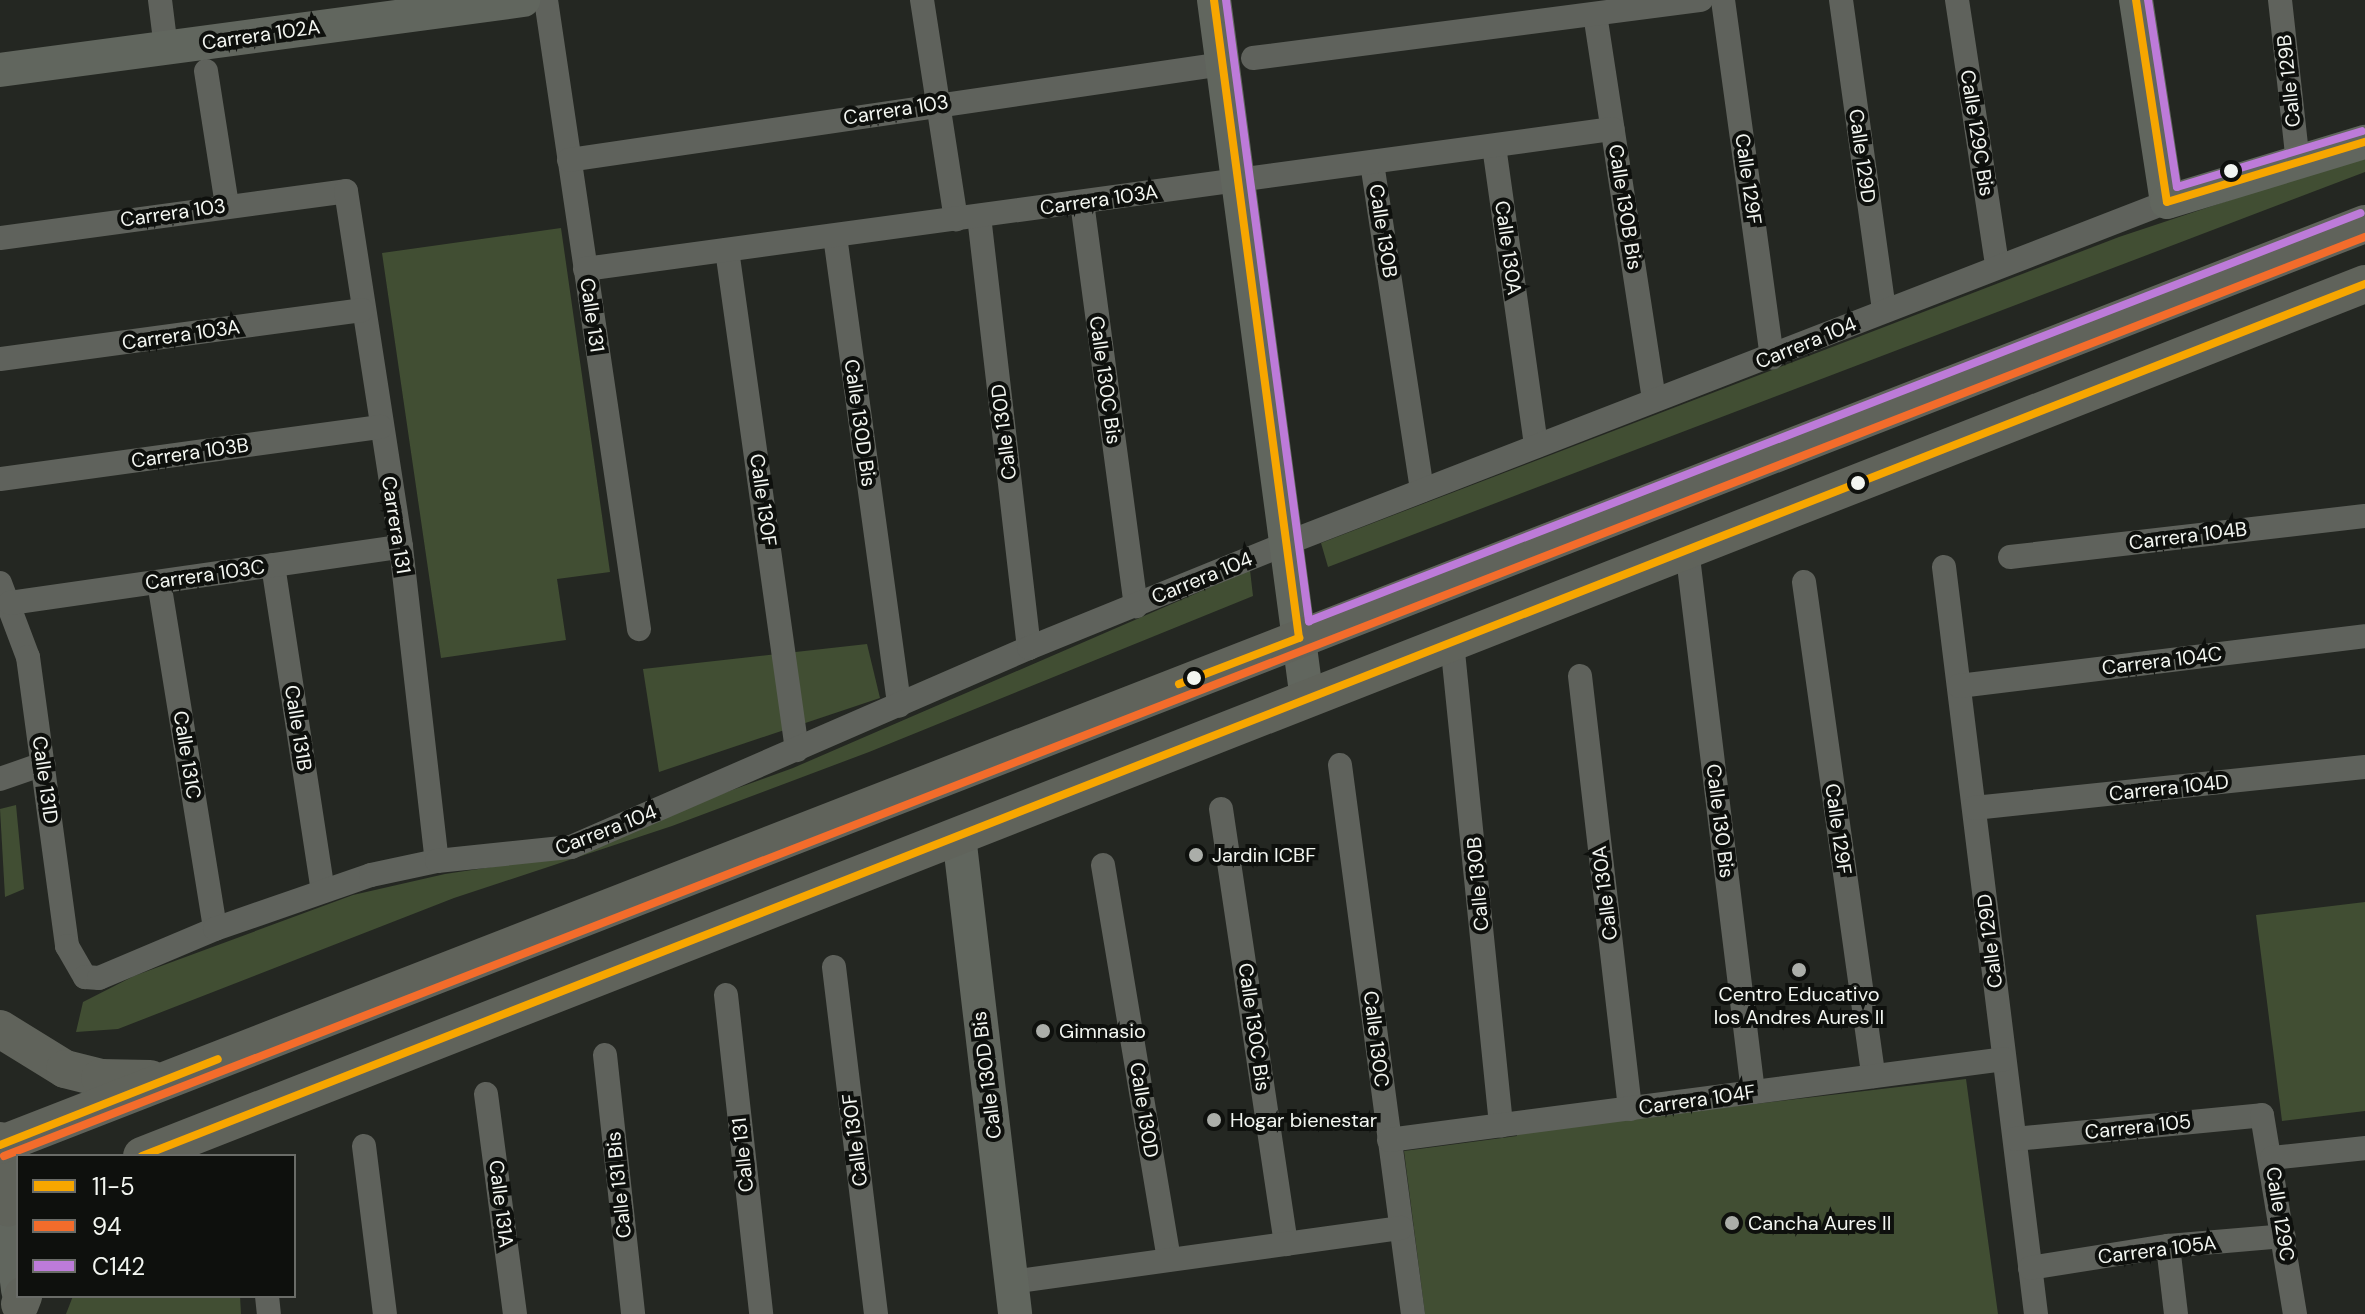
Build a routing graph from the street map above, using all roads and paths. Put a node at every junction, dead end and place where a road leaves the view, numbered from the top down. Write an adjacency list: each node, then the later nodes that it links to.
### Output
1 (160, 0): 14 (street)
2 (523, 0): 14 (street, Carrera 102A)
3 (546, 0): 22 (street, Calle 131)
4 (922, 0): 18 (street, Calle 130D)
5 (1214, 0): 15 (street)
6 (1701, 0): 12 (street, Carrera 103)
7 (1723, 0): 40 (street, Calle 129F)
8 (1841, 0): 39 (street, Calle 129D)
9 (1957, 0): 35 (street, Calle 129C Bis)
10 (2136, 0): 28 (street)
11 (2280, 0): 23 (street, Calle 129B)
12 (1658, 3): 13 (street, Carrera 103)
13 (1595, 14): 15 (street, Carrera 103); 19 (street, Calle 130B Bis)
14 (166, 48): 16 (street, Carrera 102A)
15 (1238, 61): 18 (street, Carrera 103); 25 (street)
16 (0, 70)
17 (206, 71): 29 (street)
18 (938, 103): 22 (street, Carrera 103); 30 (street, Calle 130D)
19 (1613, 129): 21 (street, Carrera 103A); 42 (street, Calle 130B Bis)
20 (2365, 142): 23 (street, Carrera 104)
21 (1494, 146): 24 (street, Carrera 103A); 44 (street, Calle 130A)
22 (569, 160): 36 (street, Calle 131)
23 (2298, 162): 28 (street, Carrera 104)
24 (1372, 163): 25 (street, Carrera 103A); 46 (street, Calle 130B)
25 (1238, 181): 27 (street, Carrera 103A); 48 (street)
26 (346, 191): 29 (street, Carrera 103); 38 (street, Carrera 131)
27 (1082, 202): 30 (street, Carrera 103A); 57 (street, Calle 130C Bis)
28 (2167, 202): 35 (street, Carrera 104)
29 (227, 205): 33 (street, Carrera 103)
30 (968, 217): 32 (street, Carrera 103A); 62 (street, Calle 130D)
31 (2365, 224): 60 (main road)
32 (835, 236): 34 (street, Carrera 103A); 66 (street, Calle 130D Bis)
33 (0, 238)
34 (727, 250): 36 (street, Carrera 103A); 67 (street, Calle 130F)
35 (1997, 266): 39 (street, Carrera 104)
36 (585, 269): 58 (street, Calle 131)
37 (2365, 284): 50 (main road)
38 (362, 310): 41 (street, Carrera 103A); 43 (street, Carrera 131)
39 (1884, 311): 40 (street, Carrera 104)
40 (1772, 358): 42 (street, Carrera 104)
41 (0, 359)
42 (1654, 400): 44 (street, Carrera 104)
43 (380, 427): 45 (street, Carrera 103B); 49 (street, Carrera 131)
44 (1536, 446): 46 (street, Carrera 104)
45 (0, 479)
46 (1422, 490): 48 (street, Carrera 104)
47 (2365, 516): 51 (street, Carrera 104B)
48 (1287, 543): 57 (street, Carrera 104); 60 (street)
49 (401, 547): 52 (street, Carrera 103C); 75 (street, Carrera 131)
50 (1687, 549): 61 (main road); 87 (street, Calle 130 Bis)
51 (2010, 557)
52 (273, 565): 54 (street, Carrera 103C); 77 (street, Calle 131B)
53 (1944, 567): 64 (street, Calle 129D)
54 (159, 582): 56 (street, Carrera 103C); 78 (street, Calle 131C)
55 (1804, 582): 85 (street, Calle 129F)
56 (5, 593): 68 (street, Calle 131D)
57 (1136, 606): 62 (street, Carrera 104)
58 (639, 629)
59 (2365, 636): 64 (street, Carrera 104C)
60 (1299, 638): 65 (street); 86 (main road)
61 (1452, 642): 65 (main road); 91 (street, Calle 130B)
62 (1029, 648): 66 (street, Carrera 104)
63 (1580, 676): 89 (street, Calle 130A)
64 (1959, 686): 72 (street, Calle 129D)
65 (1307, 700): 74 (main road)
66 (899, 706): 67 (street, Carrera 104)
67 (797, 750): 75 (street, Carrera 104)
68 (43, 764): 71 (street); 80 (street, Calle 131D)
69 (1340, 765): 93 (street, Calle 130C)
70 (2365, 767): 72 (street, Carrera 104D)
71 (0, 779)
72 (1974, 808): 84 (street, Calle 129D)
73 (1221, 809): 102 (street, Calle 130C Bis)
74 (959, 836): 97 (main road); 107 (street, Calle 130D Bis)
75 (437, 861): 77 (street, Carrera 104)
76 (1103, 865): 104 (street, Calle 130D)
77 (323, 890): 78 (street, Carrera 104)
78 (215, 929): 80 (street, Carrera 104)
79 (834, 967): 112 (street, Calle 130F)
80 (85, 977)
81 (726, 995): 111 (street, Calle 131)
82 (0, 1029): 86 (main road)
83 (605, 1055): 110 (street, Calle 131 Bis)
84 (2004, 1059): 85 (street, Carrera 104F); 92 (street, Calle 129D)
85 (1873, 1076): 87 (street, Carrera 104F)
86 (172, 1077): 94 (main road)
87 (1753, 1092): 89 (street, Carrera 104F)
88 (486, 1094): 109 (street, Calle 131A)
89 (1630, 1109): 91 (street, Carrera 104F)
90 (2262, 1115): 92 (street, Carrera 105); 98 (street, Calle 129C)
91 (1501, 1126): 93 (street, Carrera 104F)
92 (2015, 1139): 106 (street, Calle 129D)
93 (1389, 1140): 100 (street, Calle 130C)
94 (0, 1144): 99 (main road)
95 (364, 1146): 108 (street)
96 (2365, 1148): 98 (street)
97 (147, 1154)
98 (2272, 1158): 101 (street, Calle 129C)
99 (9, 1207): 105 (street)
100 (1401, 1228): 102 (street); 113 (street, Calle 130C)
101 (2284, 1236): 103 (street, Carrera 105A); 116 (street, Calle 129C)
102 (1286, 1244): 104 (street)
103 (2168, 1246): 106 (street, Carrera 105A); 115 (street)
104 (1169, 1260): 107 (street)
105 (16, 1266)
106 (2030, 1268): 114 (street, Calle 129D)
107 (1013, 1298)
108 (385, 1314)
109 (515, 1314)
110 (633, 1314)
111 (761, 1314)
112 (876, 1314)
113 (1413, 1314)
114 (2036, 1314)
115 (2176, 1314)
116 (2295, 1314)

